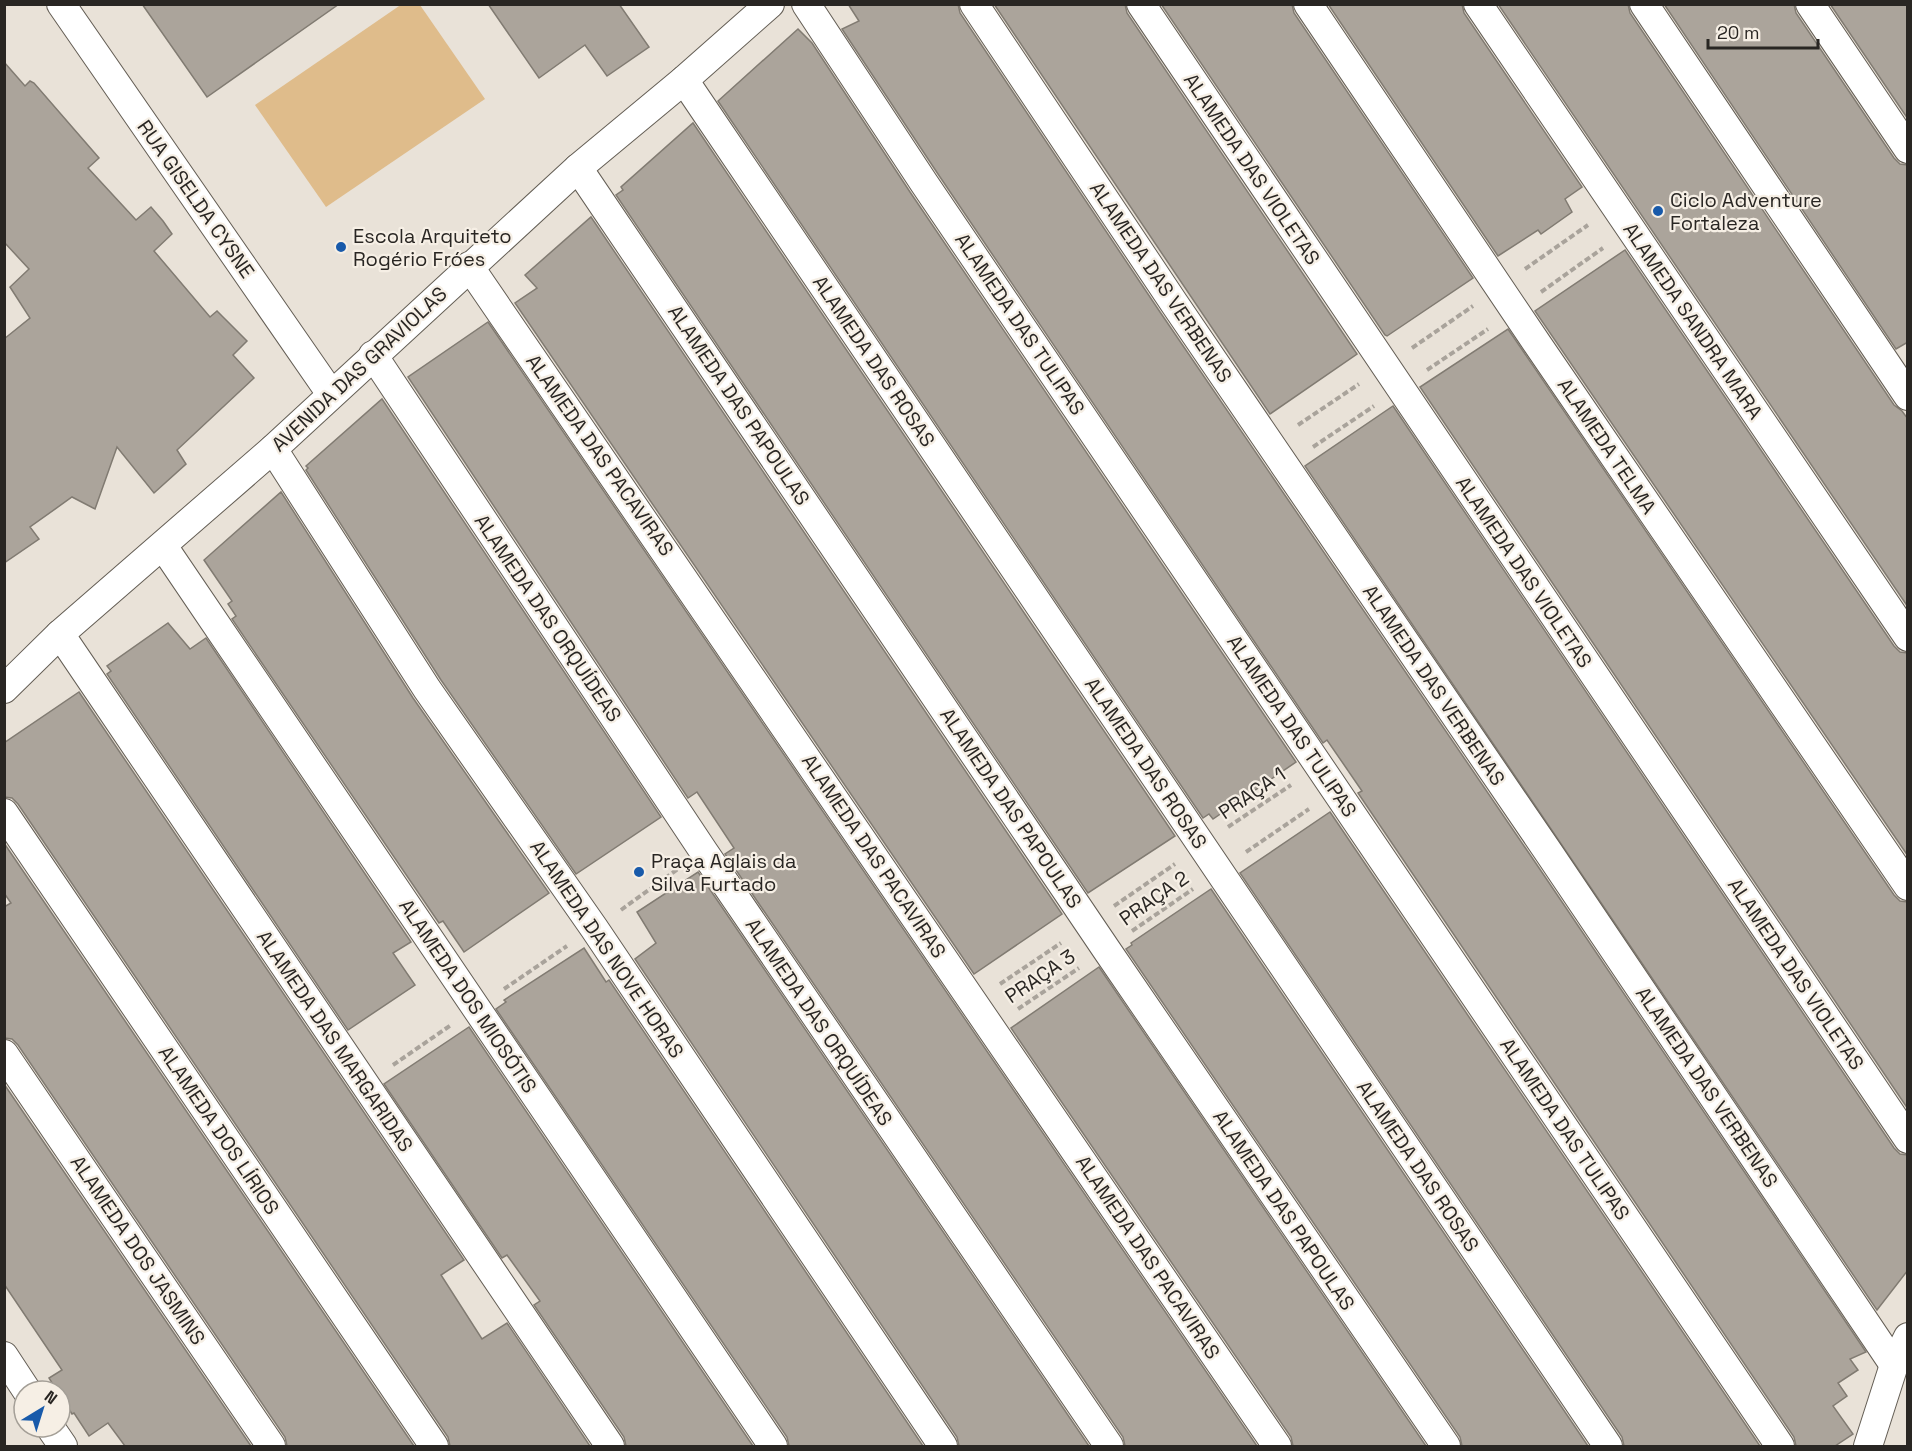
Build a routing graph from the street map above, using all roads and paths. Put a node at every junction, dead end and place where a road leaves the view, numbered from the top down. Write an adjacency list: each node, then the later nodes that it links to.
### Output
1 (61, 4): 18 (street, RUA GISELDA CYSNE)
2 (770, 4): 10 (street, AVENIDA DAS GRAVIOLAS)
3 (807, 4): 26 (street, ALAMEDA DAS TULIPAS)
4 (974, 4): 21 (street, ALAMEDA DAS VERBENAS)
5 (1141, 4): 17 (street, ALAMEDA DAS VIOLETAS)
6 (1308, 4): 15 (street, ALAMEDA TELMA)
7 (1478, 4): 13 (street, ALAMEDA SANDRA MARA)
8 (1644, 4): 19 (street)
9 (1810, 4): 11 (street)
10 (684, 80): 12 (street, AVENIDA DAS GRAVIOLAS); 29 (street, ALAMEDA DAS ROSAS)
11 (1908, 149)
12 (578, 168): 14 (street, AVENIDA DAS GRAVIOLAS); 33 (street, ALAMEDA DAS PAPOULAS)
13 (1622, 217): 15 (path); 15 (path); 24 (street, ALAMEDA SANDRA MARA)
14 (469, 266): 16 (street, AVENIDA DAS GRAVIOLAS); 36 (street, ALAMEDA DAS PACAVIRAS)
15 (1507, 299): 17 (path); 17 (path); 32 (street, ALAMEDA TELMA)
16 (373, 355): 18 (street, AVENIDA DAS GRAVIOLAS); 30 (street, ALAMEDA DAS ORQUÍDEAS)
17 (1392, 378): 21 (path); 21 (path); 39 (street, ALAMEDA DAS VIOLETAS)
18 (331, 394): 20 (street, AVENIDA DAS GRAVIOLAS)
19 (1908, 396)
20 (273, 449): 22 (street, AVENIDA DAS GRAVIOLAS); 34 (street, ALAMEDA DAS NOVE HORAS)
21 (1277, 455): 42 (street, ALAMEDA DAS VERBENAS)
22 (163, 546): 23 (street, AVENIDA DAS GRAVIOLAS); 47 (street, ALAMEDA DOS MIOSÓTIS)
23 (60, 634): 25 (street, AVENIDA DAS GRAVIOLAS); 46 (street, ALAMEDA DAS MARGARIDAS)
24 (1908, 637)
25 (4, 689)
26 (1319, 766): 27 (street, ALAMEDA DAS TULIPAS); 29 (path, PRAÇA 1)
27 (1336, 790): 31 (path); 53 (street, ALAMEDA DAS TULIPAS)
28 (4, 813): 45 (street, ALAMEDA DOS LÍRIOS)
29 (1202, 845): 31 (street, ALAMEDA DAS ROSAS); 33 (path, PRAÇA 2)
30 (704, 852): 34 (path); 49 (street, ALAMEDA DAS ORQUÍDEAS)
31 (1219, 870): 35 (path, PRAÇA 2); 52 (street, ALAMEDA DAS ROSAS)
32 (1908, 886)
33 (1089, 924): 35 (street, ALAMEDA DAS PAPOULAS); 36 (path, PRAÇA 3)
34 (594, 928): 48 (street, ALAMEDA DAS NOVE HORAS)
35 (1106, 949): 37 (path, PRAÇA 3); 51 (street, ALAMEDA DAS PAPOULAS)
36 (974, 1002): 37 (street, ALAMEDA DAS PACAVIRAS)
37 (990, 1028): 50 (street, ALAMEDA DAS PACAVIRAS)
38 (4, 1054): 44 (street, ALAMEDA DOS JASMINS)
39 (1908, 1139)
40 (1908, 1337): 42 (street)
41 (4, 1356): 43 (street)
42 (1894, 1365): 54 (street)
43 (19, 1379)
44 (271, 1446)
45 (434, 1446)
46 (610, 1446)
47 (773, 1446)
48 (943, 1446)
49 (1109, 1446)
50 (1277, 1446)
51 (1446, 1446)
52 (1608, 1446)
53 (1780, 1446)
54 (1868, 1446)

